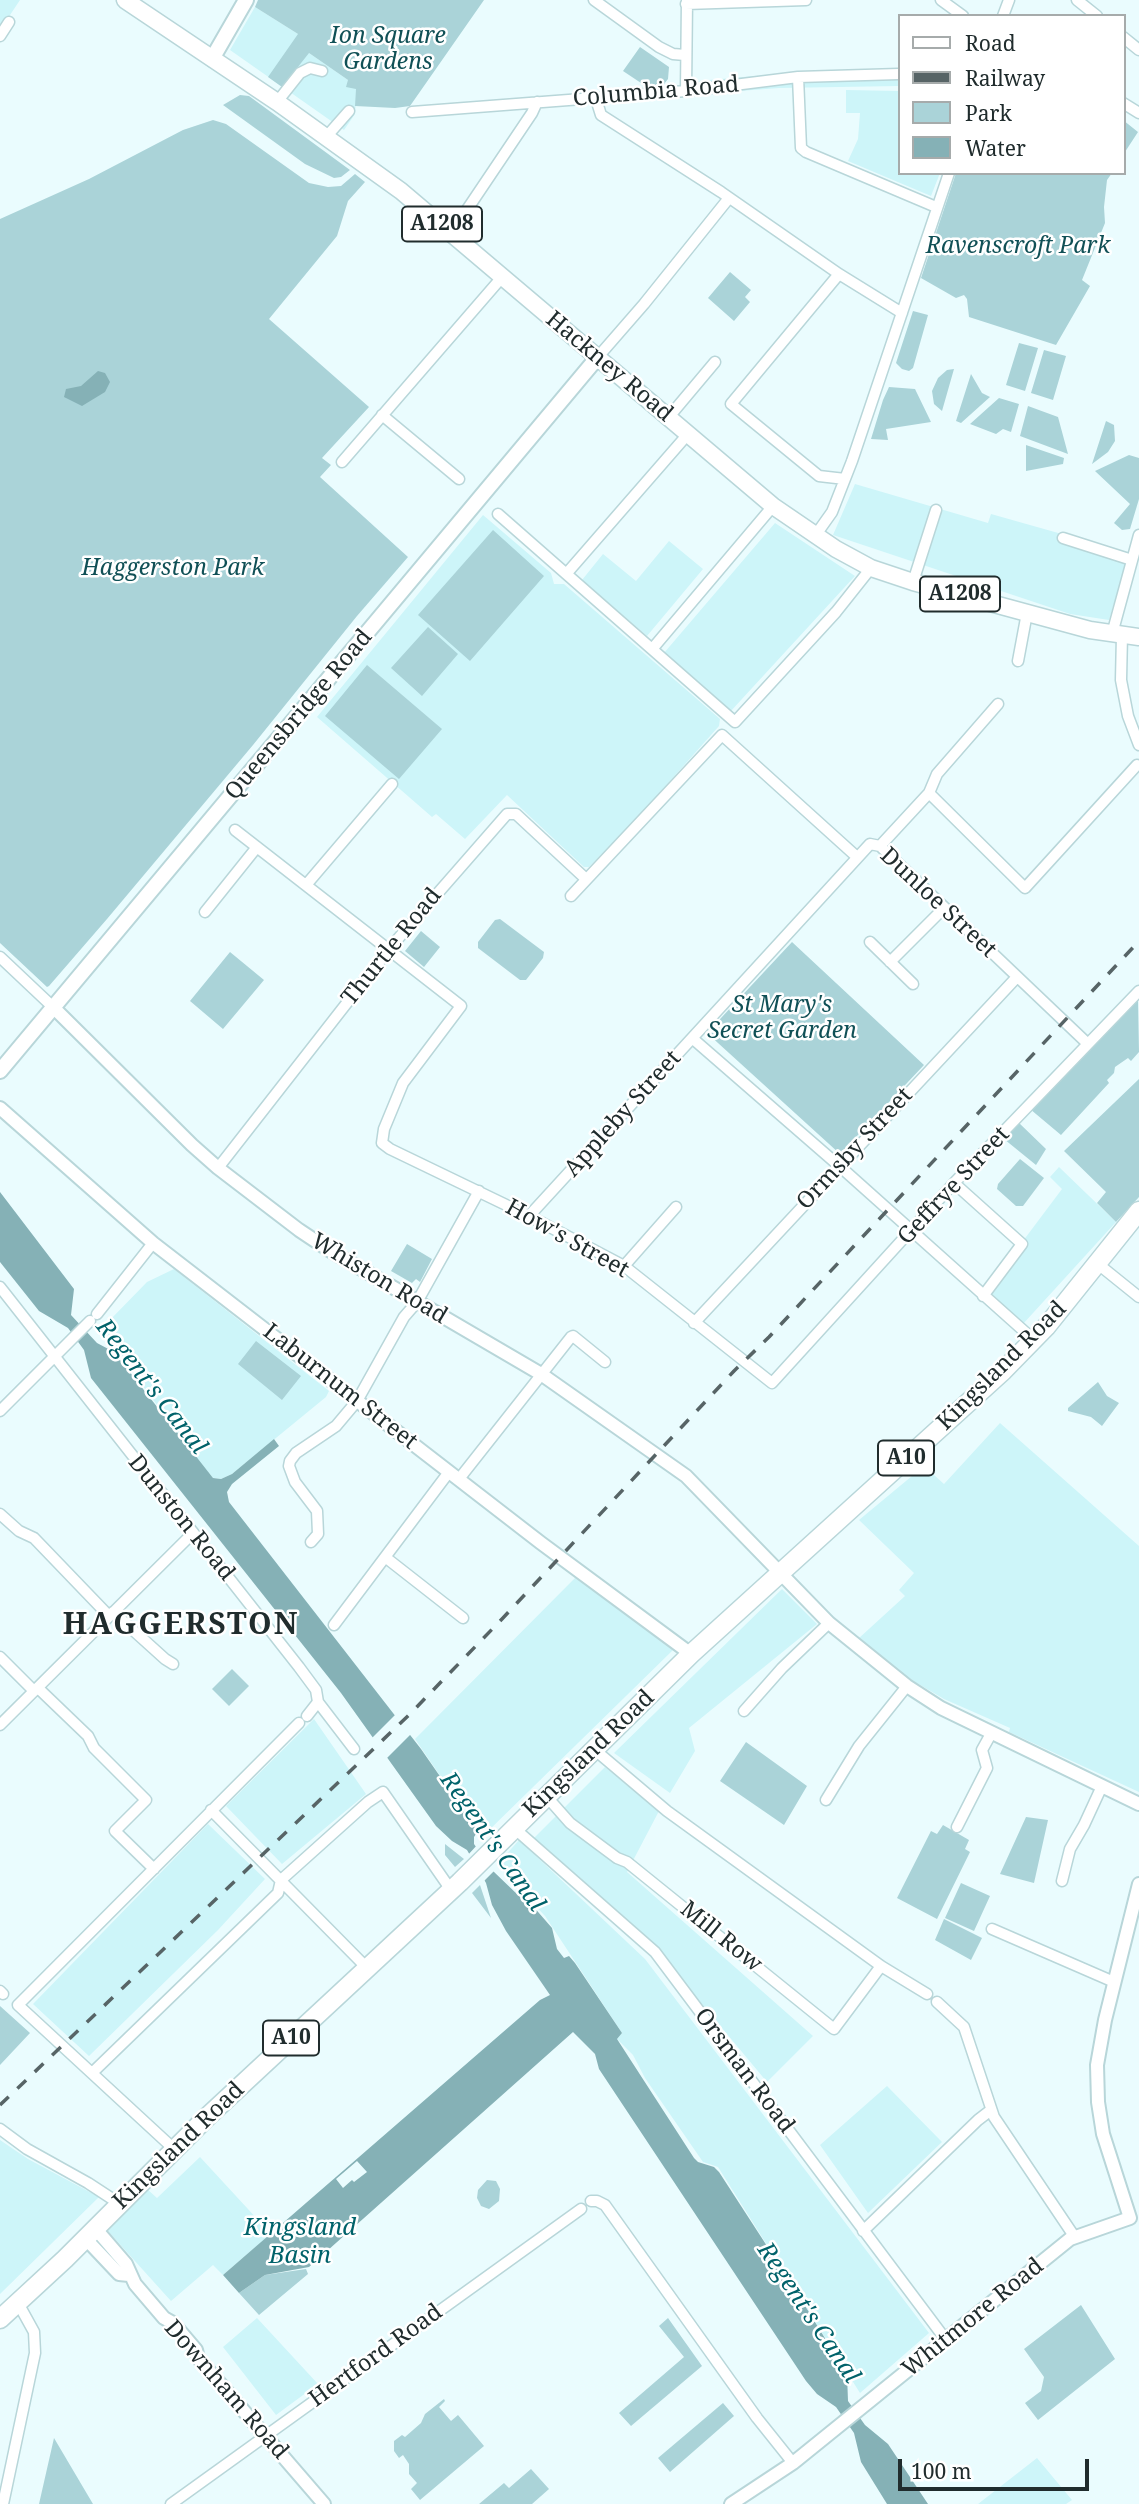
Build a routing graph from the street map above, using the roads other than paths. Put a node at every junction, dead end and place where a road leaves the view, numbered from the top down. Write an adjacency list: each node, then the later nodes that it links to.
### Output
1 (125, 0): 15 (main road, Hackney Road / A1208)
2 (246, 0): 15 (main road)
3 (594, 0): 14 (street)
4 (806, 0): 7 (street)
5 (940, 0): 8 (street)
6 (1077, 0): 9 (street)
7 (687, 2): 14 (street)
8 (960, 14)
9 (1094, 14)
10 (9, 22): 11 (street)
11 (0, 36)
12 (1125, 39): 13 (street)
13 (1139, 50)
14 (685, 55): 19 (street)
15 (212, 59): 21 (main road, Hackney Road / A1208)
16 (322, 71): 21 (street)
17 (898, 74): 18 (street, Columbia Road)
18 (798, 77): 19 (street, Columbia Road); 28 (street)
19 (686, 91): 20 (street, Columbia Road)
20 (596, 99): 22 (street, Columbia Road); 27 (street)
21 (277, 102): 25 (main road, Hackney Road / A1208)
22 (537, 103): 24 (street, Columbia Road); 29 (street)
23 (349, 111): 25 (street)
24 (412, 112)
25 (327, 136): 29 (main road, Hackney Road / A1208)
26 (948, 175): 28 (street)
27 (729, 198): 30 (street); 33 (street)
28 (936, 207): 32 (street)
29 (452, 232): 31 (main road, Hackney Road / A1208)
30 (839, 274): 32 (street); 40 (street)
31 (503, 276): 33 (main road, Hackney Road / A1208); 35 (street)
32 (902, 313): 40 (street)
33 (597, 358): 36 (main road, Hackney Road / A1208); 76 (main road, Queensbridge Road)
34 (715, 362): 36 (street)
35 (382, 415): 38 (street); 39 (street)
36 (668, 418): 37 (main road, Hackney Road / A1208)
37 (688, 434): 41 (main road, Hackney Road / A1208); 49 (street)
38 (342, 462)
39 (458, 480)
40 (845, 480): 44 (street)
41 (774, 506): 44 (main road, Hackney Road / A1208); 53 (street)
42 (936, 510): 50 (street)
43 (498, 514): 49 (street)
44 (815, 536): 48 (main road, Hackney Road / A1208)
45 (1139, 536): 47 (street)
46 (1063, 538): 47 (street)
47 (1132, 560): 52 (street)
48 (871, 568): 50 (main road, Hackney Road / A1208); 53 (street)
49 (567, 573): 53 (street)
50 (913, 582): 51 (main road, Hackney Road / A1208)
51 (1027, 613): 52 (main road, Hackney Road / A1208); 54 (street)
52 (1124, 635): 56 (street)
53 (653, 648)
54 (1017, 661)
55 (998, 704): 59 (street)
56 (1139, 745)
57 (1137, 765): 59 (street)
58 (392, 784): 65 (street)
59 (929, 793): 61 (street)
60 (235, 830): 62 (street)
61 (880, 846): 63 (street, Dunloe Street); 67 (street, Dunloe Street)
62 (257, 848): 65 (street); 68 (street)
63 (857, 857): 64 (street, Dunloe Street); 77 (street, Appleby Street)
64 (586, 879): 66 (street); 70 (street, Thurtle Road)
65 (306, 885): 70 (street)
66 (571, 896)
67 (944, 908): 72 (street); 73 (street, Dunloe Street)
68 (205, 912)
69 (870, 942): 72 (street)
70 (388, 949): 82 (street, Thurtle Road); 84 (street, How's Street)
71 (0, 957): 76 (street, Whiston Road)
72 (890, 962): 74 (street)
73 (1017, 977): 78 (street, Dunloe Street); 81 (street, Ormsby Street)
74 (913, 984)
75 (1139, 991): 78 (street, Geffrye Street)
76 (54, 1008): 79 (main road, Queensbridge Road); 82 (street, Whiston Road)
77 (692, 1038): 81 (street); 87 (street, Appleby Street)
78 (1088, 1044): 83 (street, Geffrye Street)
79 (0, 1071)
80 (0, 1108): 89 (street, Laburnum Street)
81 (839, 1165): 88 (street); 96 (street, Ormsby Street)
82 (218, 1168): 95 (street, Whiston Road)
83 (954, 1183): 88 (street, Geffrye Street); 93 (street)
84 (479, 1191): 87 (street, How's Street); 95 (street)
85 (676, 1207): 91 (street)
86 (1139, 1211): 90 (highway, Kingsland Road / A10)
87 (529, 1216): 91 (street, How's Street)
88 (912, 1230): 93 (street); 101 (street, Geffrye Street)
89 (153, 1242): 98 (street); 102 (street, Laburnum Street)
90 (1098, 1264): 94 (street); 97 (highway, Kingsland Road / A10)
91 (624, 1266): 96 (street, How's Street)
92 (0, 1287): 98 (street, Dunston Road)
93 (983, 1296): 97 (street)
94 (1139, 1297)
95 (417, 1302): 100 (street, Whiston Road); 102 (street)
96 (694, 1323): 101 (street, How's Street)
97 (1034, 1340): 109 (highway, Kingsland Road / A10)
98 (55, 1356): 103 (street); 106 (street, Dunston Road)
99 (605, 1362): 100 (street)
100 (541, 1374): 104 (street); 109 (street, Whiston Road)
101 (772, 1383)
102 (357, 1401): 104 (street, Laburnum Street); 107 (street)
103 (0, 1411)
104 (454, 1476): 108 (street); 114 (street, Laburnum Street)
105 (0, 1514): 110 (street)
106 (193, 1533): 110 (street); 119 (street, Dunston Road)
107 (311, 1542)
108 (386, 1558): 111 (street); 113 (street)
109 (780, 1572): 112 (street, Whiston Road); 114 (highway, Kingsland Road / A10)
110 (111, 1614): 116 (street); 118 (street)
111 (463, 1618)
112 (829, 1623): 117 (street, Whiston Road); 120 (street)
113 (334, 1625)
114 (691, 1654): 124 (highway, Kingsland Road / A10)
115 (0, 1657): 118 (street)
116 (173, 1664)
117 (906, 1686): 122 (street, Whiston Road); 127 (street)
118 (36, 1690): 121 (street); 132 (street)
119 (318, 1702): 123 (street, Dunston Road); 129 (street)
120 (744, 1711)
121 (0, 1725)
122 (992, 1732): 125 (street, Whiston Road); 130 (street)
123 (354, 1749)
124 (595, 1750): 126 (highway, Kingsland Road / A10); 138 (street)
125 (1102, 1787): 128 (street, Whiston Road); 134 (street)
126 (547, 1797): 131 (highway, Kingsland Road / A10); 138 (street, Mill Row)
127 (826, 1800)
128 (1139, 1804)
129 (211, 1810): 132 (street); 133 (street)
130 (957, 1827)
131 (514, 1828): 136 (highway, Kingsland Road / A10); 151 (street, Orsman Road)
132 (154, 1868): 143 (street)
133 (281, 1880): 136 (street); 139 (street); 143 (street)
134 (1062, 1881)
135 (1138, 1889): 140 (street)
136 (451, 1890): 139 (highway, Kingsland Road / A10)
137 (992, 1929): 140 (street)
138 (881, 1966): 141 (street)
139 (366, 1968): 146 (highway, Kingsland Road / A10)
140 (1114, 1982): 150 (street)
141 (927, 1994)
142 (937, 2002): 144 (street)
143 (92, 2073): 146 (street)
144 (991, 2110): 151 (street); 153 (street)
145 (1, 2131): 148 (street)
146 (174, 2149): 148 (highway, Kingsland Road / A10)
147 (590, 2202): 158 (street)
148 (120, 2204): 152 (highway, Kingsland Road / A10)
149 (581, 2208): 157 (street, Hertford Road)
150 (1135, 2216): 153 (street, Whitmore Road)
151 (863, 2231): 156 (street, Orsman Road)
152 (90, 2233): 154 (highway, Kingsland Road / A10); 157 (street, Downham Road)
153 (1074, 2236): 156 (street, Whitmore Road)
154 (18, 2303): 155 (highway, Kingsland Road / A10); 159 (street)
155 (0, 2319)
156 (946, 2340): 158 (street, Whitmore Road)
157 (265, 2435): 160 (street, Hertford Road); 161 (street, Downham Road)
158 (793, 2463): 162 (street, Whitmore Road)
159 (4, 2504)
160 (171, 2504)
161 (324, 2504)
162 (732, 2504)

